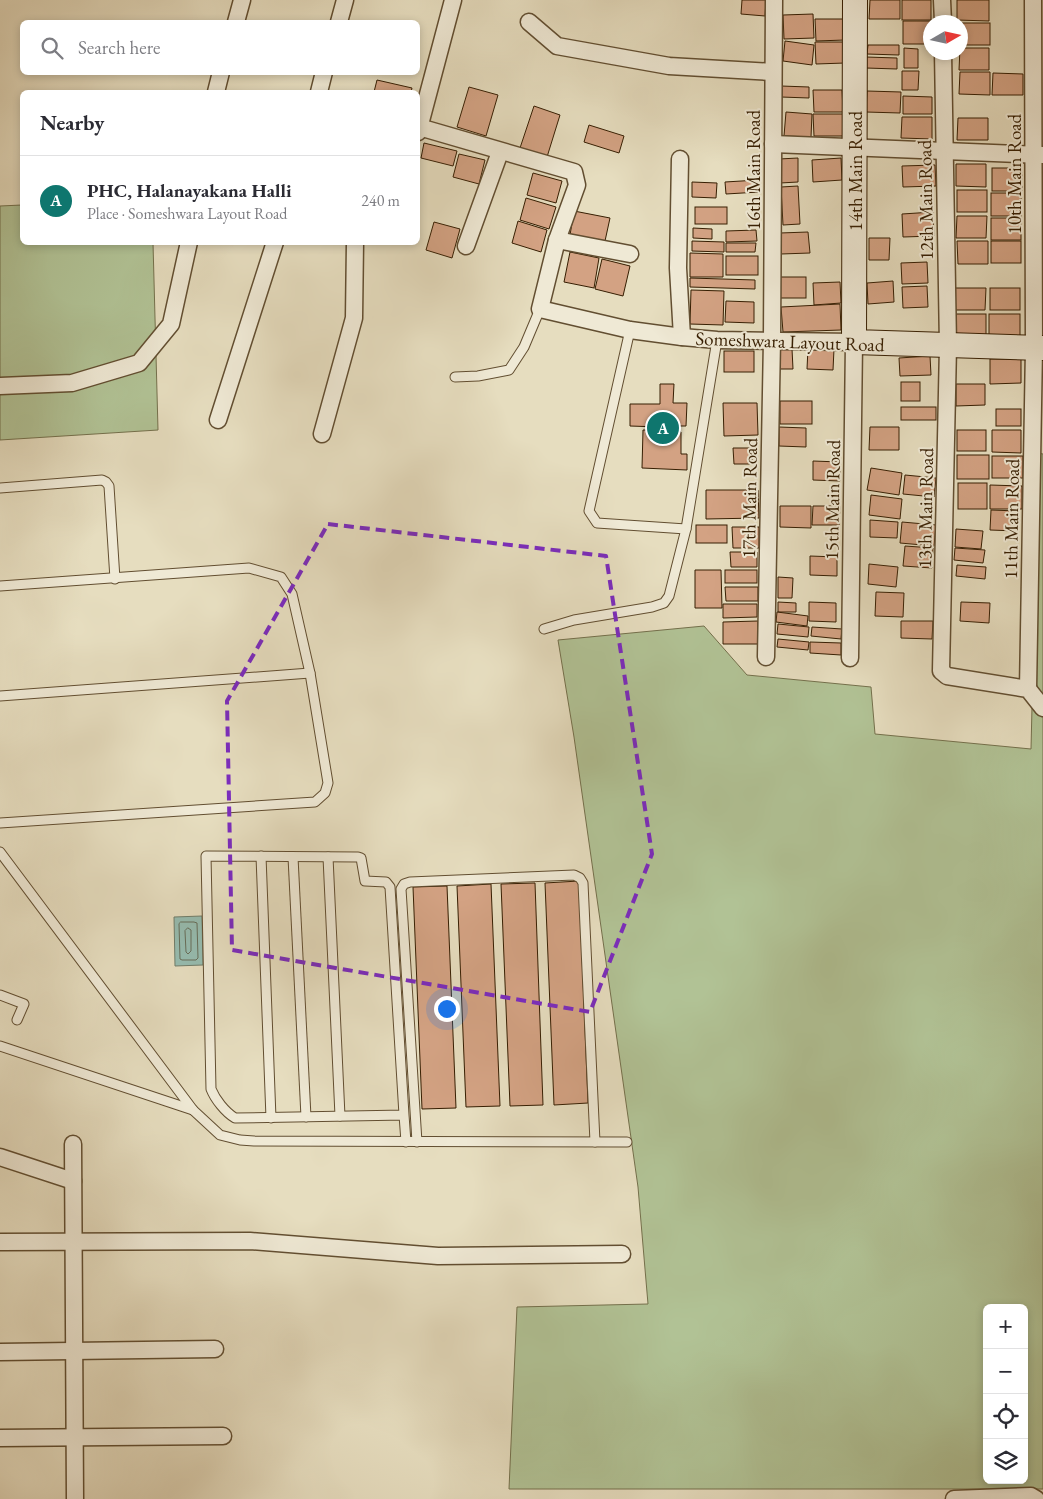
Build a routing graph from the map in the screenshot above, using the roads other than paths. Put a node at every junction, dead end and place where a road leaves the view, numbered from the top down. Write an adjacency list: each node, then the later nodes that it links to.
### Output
1 (242, 0): 9 (street)
2 (345, 0): 10 (street)
3 (454, 0): 18 (street)
4 (774, 0): 13 (street, 16th Main Road)
5 (855, 0): 21 (street, 14th Main Road)
6 (942, 0): 8 (street)
7 (1033, 0): 24 (street, 10th Main Road)
8 (943, 15)
9 (237, 20)
10 (340, 20)
11 (529, 22): 13 (street)
12 (943, 60): 22 (street, 12th Main Road)
13 (773, 72): 20 (street, 16th Main Road)
14 (220, 75): 16 (street)
15 (323, 75): 17 (street)
16 (216, 90)
17 (320, 90)
18 (420, 123)
19 (420, 131): 23 (street)
20 (773, 144): 21 (street); 36 (street, 16th Main Road)
21 (855, 147): 22 (street); 37 (street, 14th Main Road)
22 (944, 151): 24 (street); 38 (street, 12th Main Road)
23 (500, 152): 26 (street); 30 (street)
24 (1038, 155): 39 (street, 10th Main Road)
25 (680, 159): 34 (street)
26 (557, 240): 31 (street); 32 (street)
27 (188, 245): 41 (street)
28 (274, 245): 42 (street)
29 (355, 245): 43 (street)
30 (466, 246)
31 (630, 254)
32 (540, 309): 33 (street, Someshwara Layout Road); 40 (lane)
33 (630, 330): 34 (street, Someshwara Layout Road); 45 (lane)
34 (682, 337): 35 (street, Someshwara Layout Road)
35 (717, 340): 36 (street, Someshwara Layout Road); 45 (lane)
36 (772, 340): 37 (street, Someshwara Layout Road); 49 (street, 17th Main Road)
37 (854, 342): 38 (street, Someshwara Layout Road); 50 (street, 15th Main Road)
38 (948, 346): 39 (street, Someshwara Layout Road); 52 (street, 13th Main Road)
39 (1038, 348): 52 (street, 11th Main Road)
40 (455, 376)
41 (0, 386)
42 (218, 420)
43 (322, 434)
44 (0, 488): 46 (lane)
45 (686, 529): 48 (lane)
46 (115, 579): 47 (lane); 51 (lane)
47 (0, 586)
48 (544, 629)
49 (766, 657)
50 (850, 658)
51 (310, 673): 53 (lane); 55 (lane)
52 (1028, 689): 54 (street)
53 (0, 696)
54 (1043, 708)
55 (0, 823)
56 (0, 852): 63 (lane)
57 (261, 856): 58 (lane); 67 (lane); 67 (lane)
58 (293, 857): 59 (lane); 66 (lane)
59 (328, 857): 64 (lane); 65 (lane)
60 (0, 995): 61 (lane)
61 (17, 1020)
62 (0, 1046): 63 (lane)
63 (193, 1110): 68 (lane)
64 (340, 1116): 65 (lane); 66 (lane)
65 (404, 1116): 68 (lane)
66 (306, 1117): 67 (lane)
67 (271, 1118)
68 (406, 1142): 69 (lane)
69 (417, 1142): 70 (lane); 70 (lane)
70 (595, 1142): 71 (lane)
71 (627, 1142)
72 (73, 1144): 74 (street)
73 (0, 1157): 74 (street)
74 (73, 1181): 76 (street)
75 (0, 1242): 76 (street)
76 (73, 1242): 77 (street); 80 (street)
77 (622, 1254)
78 (215, 1349): 80 (street)
79 (0, 1352): 80 (street)
80 (74, 1352): 83 (street)
81 (223, 1436): 83 (street)
82 (0, 1438): 83 (street)
83 (74, 1438): 84 (street)
84 (75, 1499)
85 (954, 1499): 86 (street)
86 (1036, 1499)

